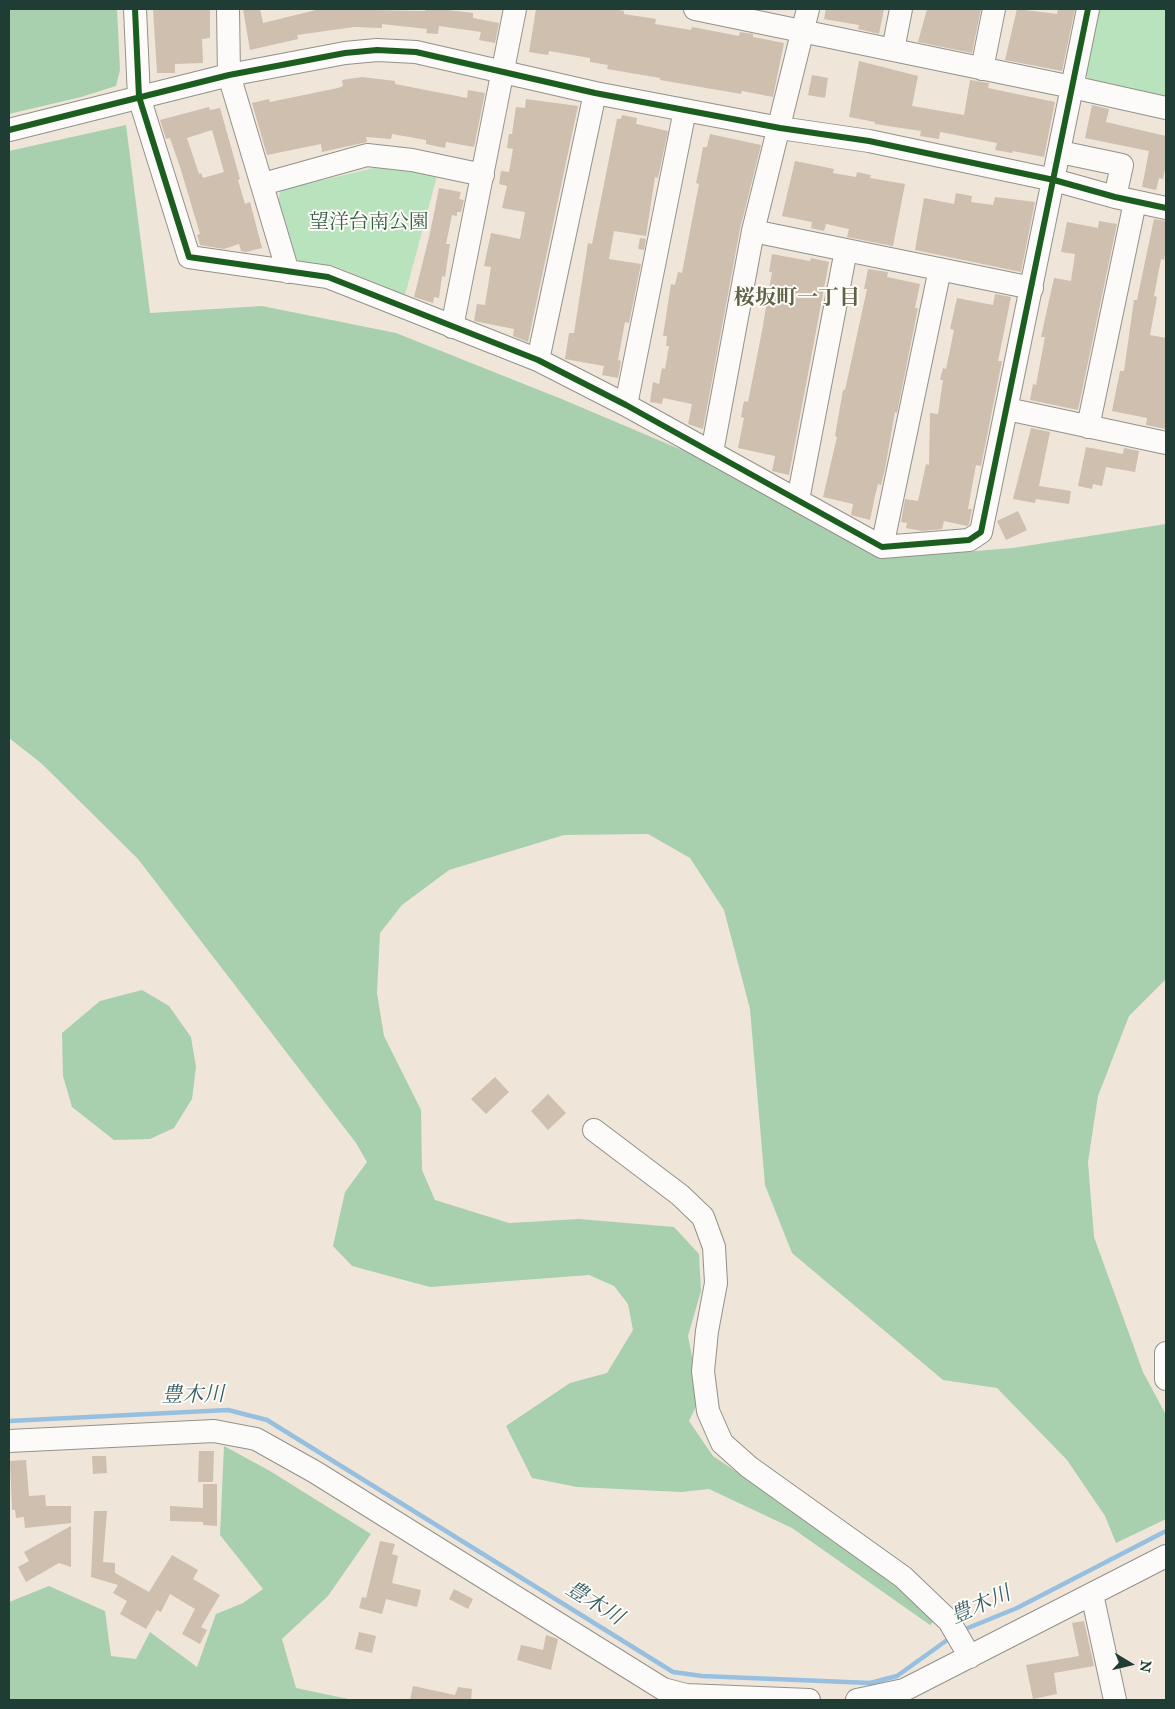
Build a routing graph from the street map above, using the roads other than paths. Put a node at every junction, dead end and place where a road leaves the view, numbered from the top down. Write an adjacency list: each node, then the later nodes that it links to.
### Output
1 (135, 9): 16 (street)
2 (228, 9): 13 (street)
3 (515, 9): 12 (street)
4 (695, 9): 9 (street)
5 (808, 9): 9 (street)
6 (901, 9): 10 (street)
7 (994, 9): 11 (street)
8 (1088, 9): 14 (street)
9 (803, 31): 10 (street); 19 (street)
10 (893, 50): 11 (street)
11 (982, 69): 14 (street)
12 (503, 73): 13 (street); 15 (street); 22 (street)
13 (229, 75): 16 (street); 24 (street)
14 (1072, 87): 17 (street); 21 (street)
15 (595, 93): 18 (street); 33 (street)
16 (139, 97): 20 (street); 30 (street)
17 (1166, 108)
18 (684, 110): 19 (street); 34 (street)
19 (780, 128): 23 (street); 27 (street)
20 (9, 130)
21 (1060, 152): 23 (street); 25 (street)
22 (483, 175): 24 (street); 32 (street)
23 (1054, 180): 25 (street); 31 (street)
24 (263, 184): 30 (street)
25 (1125, 200): 26 (street); 36 (street)
26 (1166, 208)
27 (753, 231): 28 (street); 38 (street)
28 (846, 250): 29 (street); 39 (street)
29 (940, 269): 31 (street); 40 (street)
30 (288, 272): 32 (street)
31 (1032, 288): 35 (street)
32 (452, 327): 33 (street)
33 (538, 360): 34 (street)
34 (626, 405): 38 (street)
35 (1007, 409): 36 (street); 40 (street)
36 (1088, 427): 37 (street)
37 (1166, 443)
38 (712, 452): 39 (street)
39 (798, 500): 40 (street)
40 (882, 547)
41 (594, 1130): 47 (street)
42 (1166, 1353): 43 (street)
43 (1166, 1379)
44 (9, 1441): 48 (street)
45 (1166, 1556): 46 (street)
46 (1092, 1594): 47 (street); 50 (street)
47 (965, 1650): 49 (street)
48 (810, 1700)
49 (857, 1700)
50 (1115, 1700)

